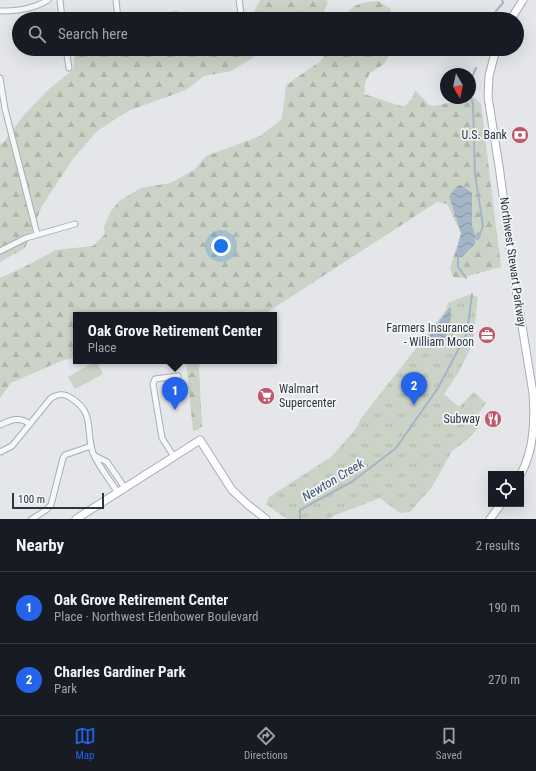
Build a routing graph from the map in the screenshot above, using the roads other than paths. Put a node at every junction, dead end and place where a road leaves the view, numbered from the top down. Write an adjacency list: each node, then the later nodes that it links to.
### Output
1 (48, 0): 6 (street)
2 (60, 0): 7 (street)
3 (116, 0): 8 (street)
4 (239, 0): 9 (street)
5 (523, 0): 10 (main road)
6 (0, 11)
7 (61, 12)
8 (117, 12)
9 (241, 12)
10 (515, 12)
11 (67, 56): 13 (street)
12 (494, 56): 25 (main road, Northwest Stewart Parkway)
13 (69, 68)
14 (0, 78): 16 (street)
15 (75, 224): 16 (street)
16 (37, 234): 17 (street)
17 (0, 251)
18 (178, 376): 24 (street)
19 (0, 424): 20 (street)
20 (30, 424): 21 (street); 22 (street)
21 (91, 446): 23 (street); 29 (street)
22 (0, 452)
23 (95, 456): 26 (street); 27 (street)
24 (174, 457): 26 (main road); 31 (main road)
25 (522, 471)
26 (125, 488): 27 (main road)
27 (118, 493): 30 (main road)
28 (499, 507): 32 (main road)
29 (32, 519)
30 (76, 519)
31 (266, 519)
32 (490, 519)

